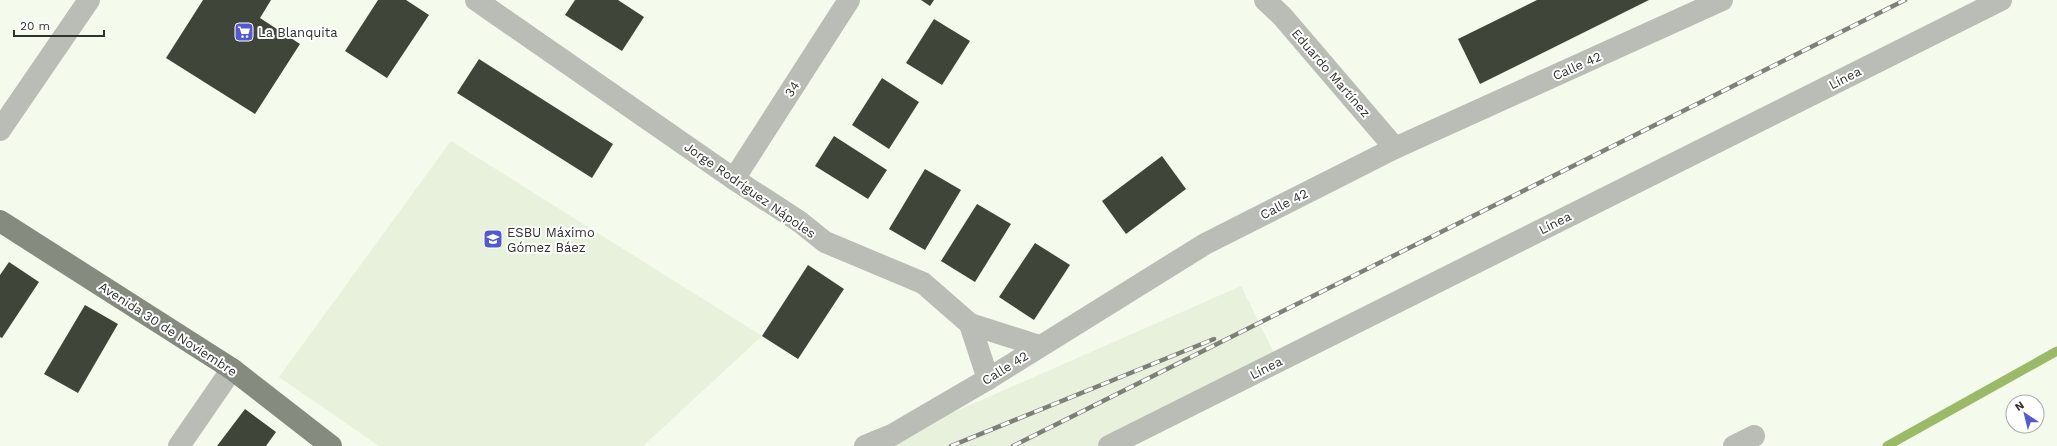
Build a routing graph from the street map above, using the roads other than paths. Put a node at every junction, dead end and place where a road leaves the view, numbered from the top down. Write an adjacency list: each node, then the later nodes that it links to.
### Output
1 (90, 0): 7 (street)
2 (477, 0): 9 (street, Jorge Rodríguez Nápoles)
3 (849, 0): 9 (street, 34)
4 (1265, 0): 8 (street, Eduardo Martínez)
5 (1722, 0): 8 (street, Calle 42)
6 (2002, 0): 19 (street, Línea)
7 (0, 130)
8 (1395, 148): 12 (street, Calle 42)
9 (734, 179): 11 (street, Jorge Rodríguez Nápoles)
10 (0, 221): 13 (main road, Avenida 30 de Noviembre)
11 (970, 324): 12 (street, Jorge Rodríguez Nápoles); 14 (street)
12 (1039, 346): 14 (street, Calle 42)
13 (232, 369): 16 (street); 17 (main road, Avenida 30 de Noviembre)
14 (988, 379): 18 (street, Calle 42)
15 (1754, 436): 20 (street)
16 (179, 446)
17 (331, 446)
18 (865, 446)
19 (1109, 446)
20 (1734, 446)

